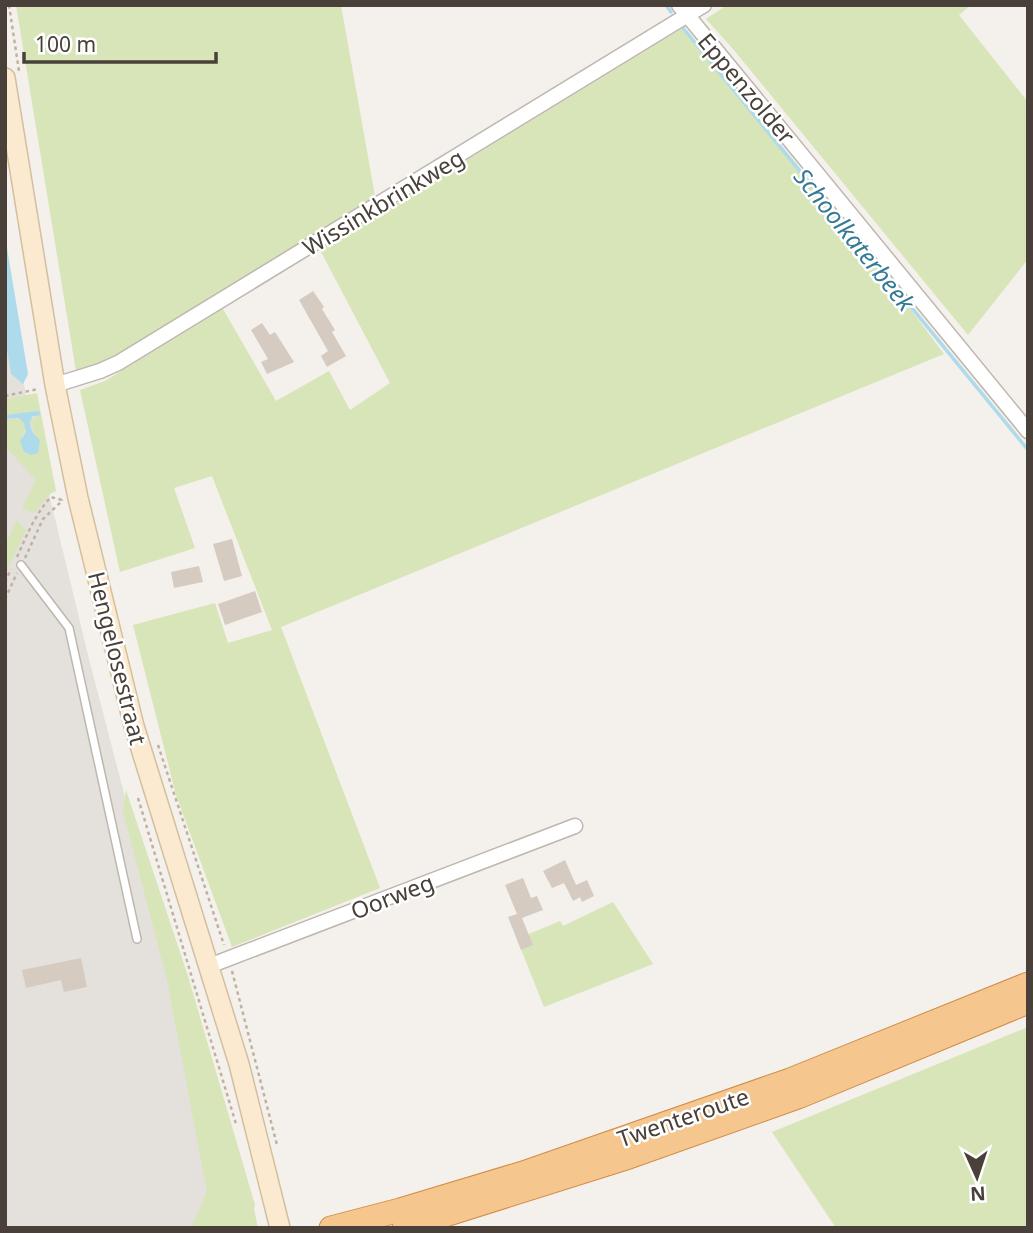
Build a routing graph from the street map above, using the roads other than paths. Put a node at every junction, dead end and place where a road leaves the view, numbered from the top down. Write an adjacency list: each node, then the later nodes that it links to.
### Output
1 (704, 5): 2 (street, Wissinkbrinkweg)
2 (683, 10): 4 (street, Wissinkbrinkweg); 5 (street, Eppenzolder)
3 (5, 78): 4 (main road, Hengelosestraat)
4 (48, 386): 9 (main road, Hengelosestraat)
5 (1028, 431)
6 (21, 565): 8 (lane)
7 (575, 826): 9 (street, Oorweg)
8 (137, 939)
9 (209, 966): 12 (main road, Hengelosestraat)
10 (1028, 984): 13 (highway, Twenteroute)
11 (1028, 1002): 14 (highway, Twenteroute)
12 (278, 1222)
13 (331, 1228)
14 (404, 1228)

